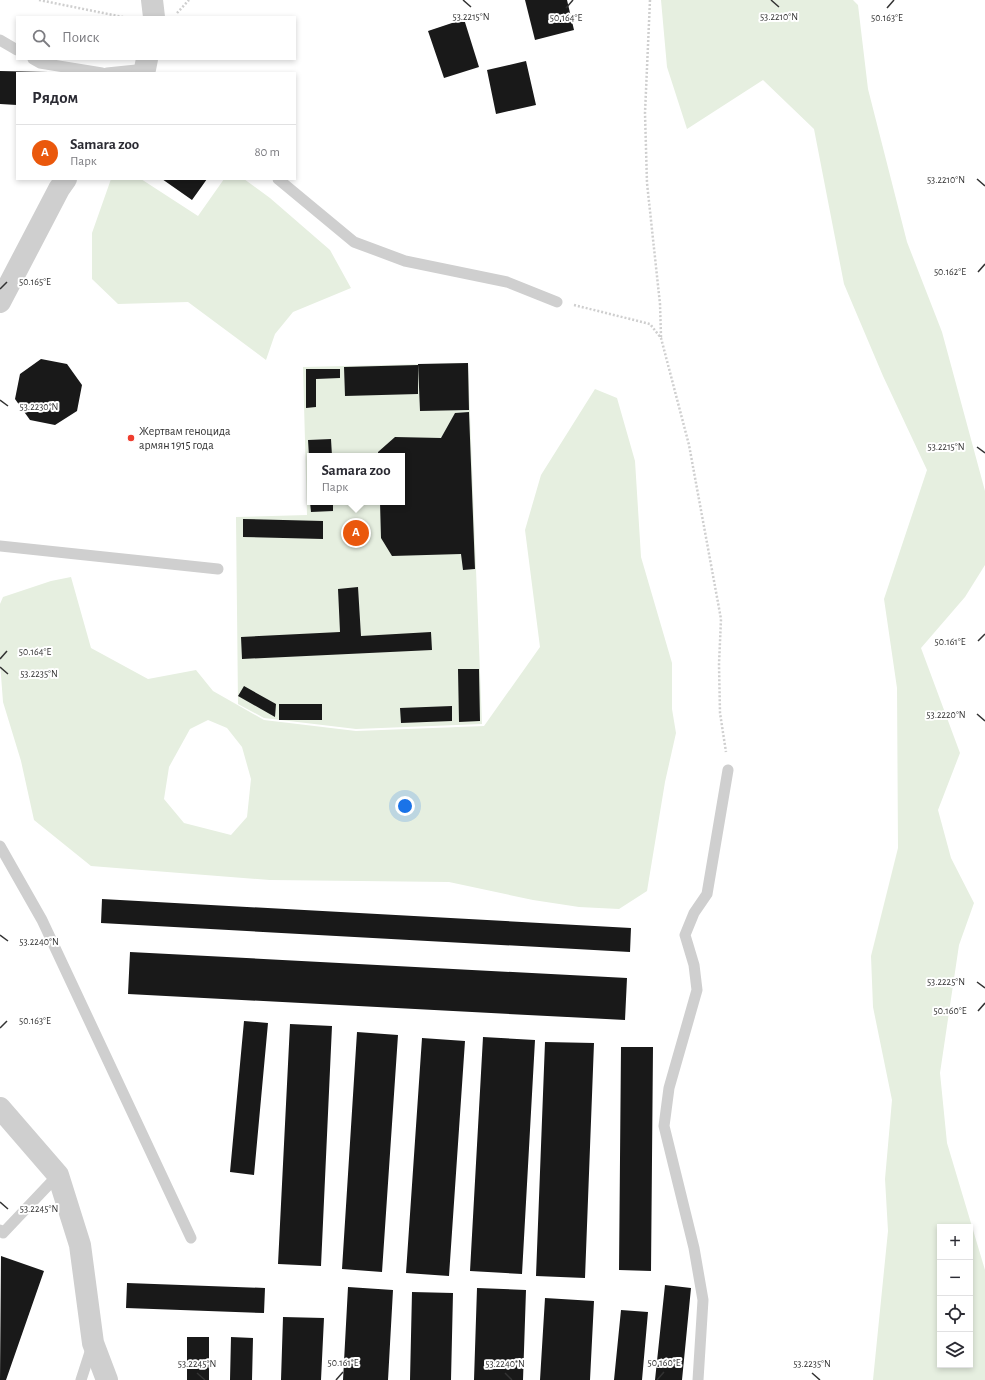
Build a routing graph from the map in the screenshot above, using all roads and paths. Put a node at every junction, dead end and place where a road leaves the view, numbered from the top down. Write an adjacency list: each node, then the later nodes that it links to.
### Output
1 (39, 0): 5 (path)
2 (152, 0): 6 (street)
3 (189, 0): 7 (path)
4 (650, 0): 18 (path)
5 (118, 16)
6 (154, 16)
7 (175, 16)
8 (0, 40): 9 (lane)
9 (16, 49)
10 (35, 60): 12 (lane)
11 (146, 68): 13 (lane)
12 (96, 72)
13 (115, 72)
14 (65, 180): 16 (street)
15 (279, 180): 17 (lane)
16 (0, 302)
17 (557, 302): 18 (path)
18 (661, 338): 21 (path)
19 (0, 546): 20 (lane)
20 (218, 569)
21 (728, 770): 30 (lane)
22 (0, 846): 26 (lane)
23 (0, 1108): 24 (street)
24 (58, 1175): 25 (lane); 27 (street)
25 (0, 1230)
26 (191, 1238)
27 (93, 1343): 28 (lane); 29 (street)
28 (81, 1380)
29 (107, 1380)
30 (698, 1380)

